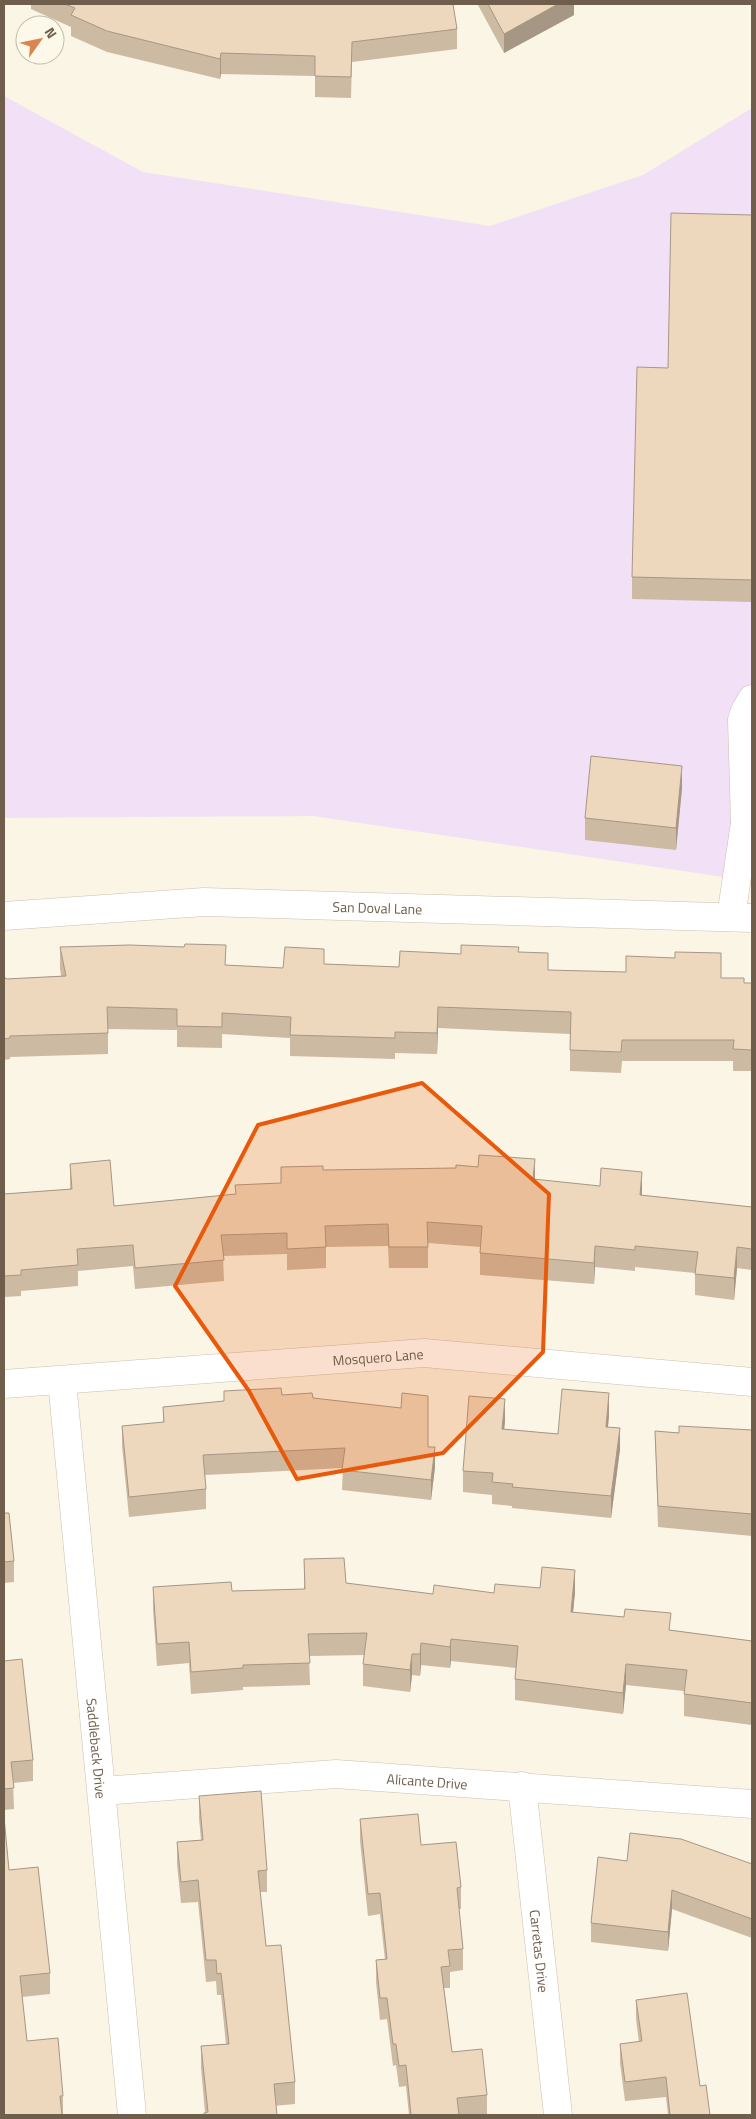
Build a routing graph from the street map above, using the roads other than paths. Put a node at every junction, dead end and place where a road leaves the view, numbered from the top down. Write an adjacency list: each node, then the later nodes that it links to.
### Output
1 (752, 699): 2 (street)
2 (749, 819): 4 (street)
3 (4, 916): 4 (street, San Doval Lane)
4 (741, 918)
5 (62, 1381): 6 (street, Mosquero Lane); 7 (street, Mosquero Lane); 9 (street, Saddleback Drive)
6 (752, 1382)
7 (4, 1384)
8 (522, 1786): 9 (street, Alicante Drive); 10 (street, Alicante Drive); 12 (street, Carretas Drive)
9 (102, 1791): 11 (street, Saddleback Drive)
10 (752, 1804)
11 (132, 2115)
12 (558, 2115)

